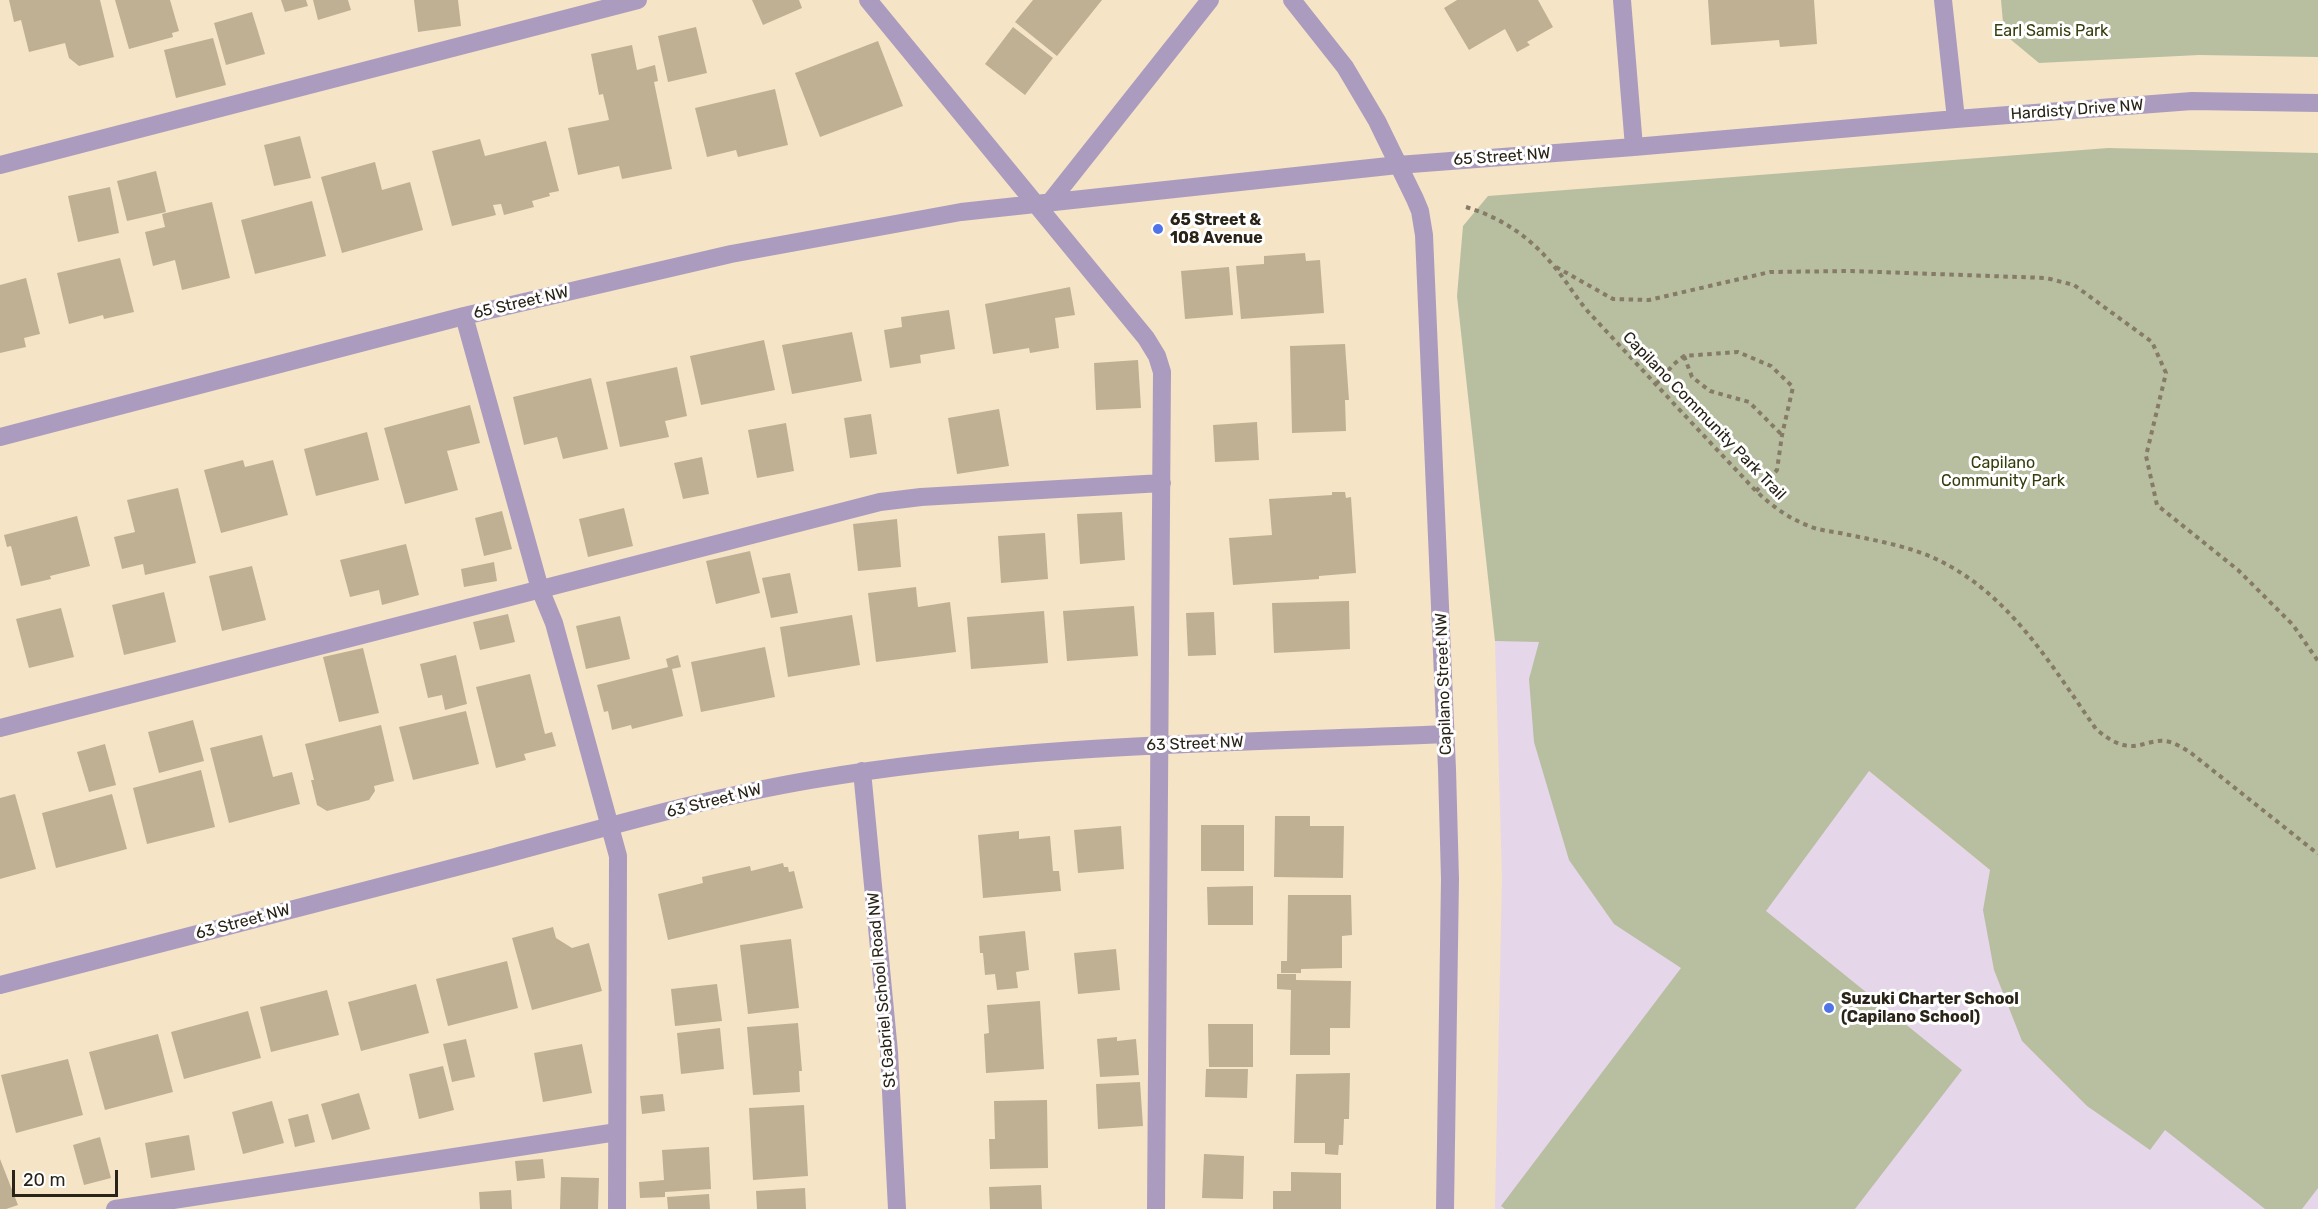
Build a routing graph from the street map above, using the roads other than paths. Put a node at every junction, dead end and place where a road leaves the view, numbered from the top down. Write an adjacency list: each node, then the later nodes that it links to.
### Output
1 (638, 0): 10 (street)
2 (868, 0): 12 (street)
3 (1209, 0): 12 (street)
4 (1292, 0): 11 (street, Capilano Street NW)
5 (1622, 0): 9 (street)
6 (1943, 0): 8 (street)
7 (2318, 104): 8 (street, Hardisty Drive NW)
8 (1956, 120): 9 (street, 65 Street NW)
9 (1634, 147): 11 (street, 65 Street NW)
10 (0, 165)
11 (1398, 165): 12 (street, 65 Street NW); 18 (street, Capilano Street NW)
12 (1042, 203): 13 (street, 65 Street NW); 15 (street)
13 (464, 316): 14 (street, 65 Street NW); 16 (street)
14 (0, 437)
15 (1162, 483): 16 (street); 19 (street)
16 (540, 589): 17 (street); 21 (street)
17 (0, 728)
18 (1446, 734): 19 (street, 63 Street NW); 28 (street, Capilano Street NW)
19 (1160, 745): 20 (street, 63 Street NW); 27 (street)
20 (862, 771): 21 (street, 63 Street NW); 26 (street, St Gabriel School Road NW)
21 (610, 827): 22 (street, 63 Street NW); 23 (street)
22 (0, 985)
23 (617, 1132): 24 (street); 25 (street)
24 (115, 1209)
25 (617, 1209)
26 (897, 1209)
27 (1156, 1209)
28 (1445, 1209)

